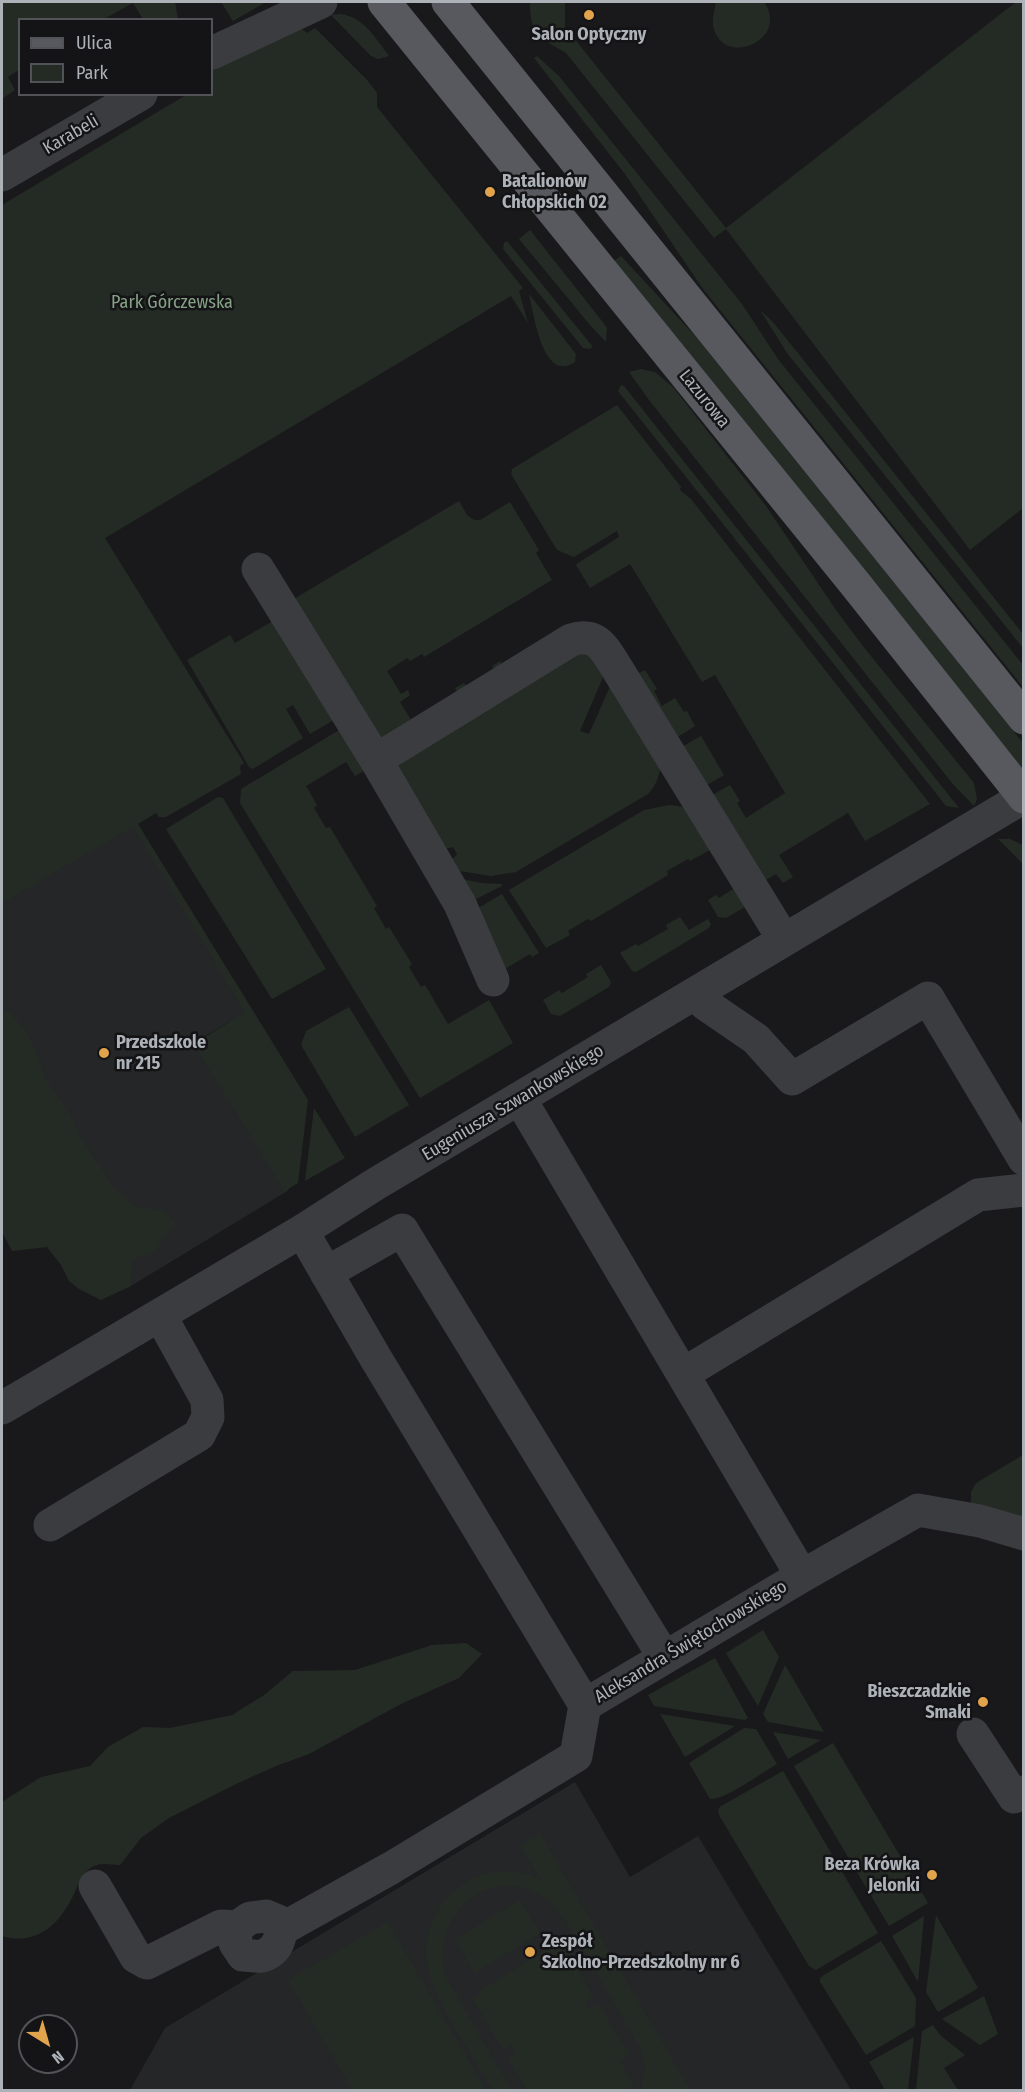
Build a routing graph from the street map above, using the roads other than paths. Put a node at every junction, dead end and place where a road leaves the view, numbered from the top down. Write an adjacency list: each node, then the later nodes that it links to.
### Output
1 (321, 2): 4 (street)
2 (384, 2): 10 (main road, Lazurowa)
3 (448, 2): 8 (main road)
4 (213, 53)
5 (138, 96): 6 (street, Karabeli)
6 (2, 175)
7 (258, 569): 9 (street)
8 (1023, 718)
9 (376, 760): 11 (street); 12 (street)
10 (1023, 797): 11 (street, Eugeniusza Szwankowskiego)
11 (784, 940): 13 (street, Eugeniusza Szwankowskiego)
12 (493, 980)
13 (698, 992): 14 (street, Eugeniusza Szwankowskiego); 15 (street)
14 (520, 1098): 17 (street, Eugeniusza Szwankowskiego); 20 (street)
15 (1023, 1159)
16 (1023, 1190): 20 (street)
17 (302, 1231): 18 (street); 19 (street, Eugeniusza Szwankowskiego)
18 (327, 1274): 25 (street); 26 (street)
19 (160, 1315): 21 (street, Eugeniusza Szwankowskiego); 22 (street)
20 (683, 1374): 24 (street)
21 (2, 1408)
22 (50, 1525)
23 (1023, 1534): 24 (street, Aleksandra Świętochowskiego)
24 (802, 1576): 25 (street, Aleksandra Świętochowskiego)
25 (664, 1657): 26 (street, Aleksandra Świętochowskiego)
26 (585, 1705): 29 (street, Aleksandra Świętochowskiego)
27 (973, 1734): 28 (street)
28 (1023, 1792)
29 (95, 1886)

